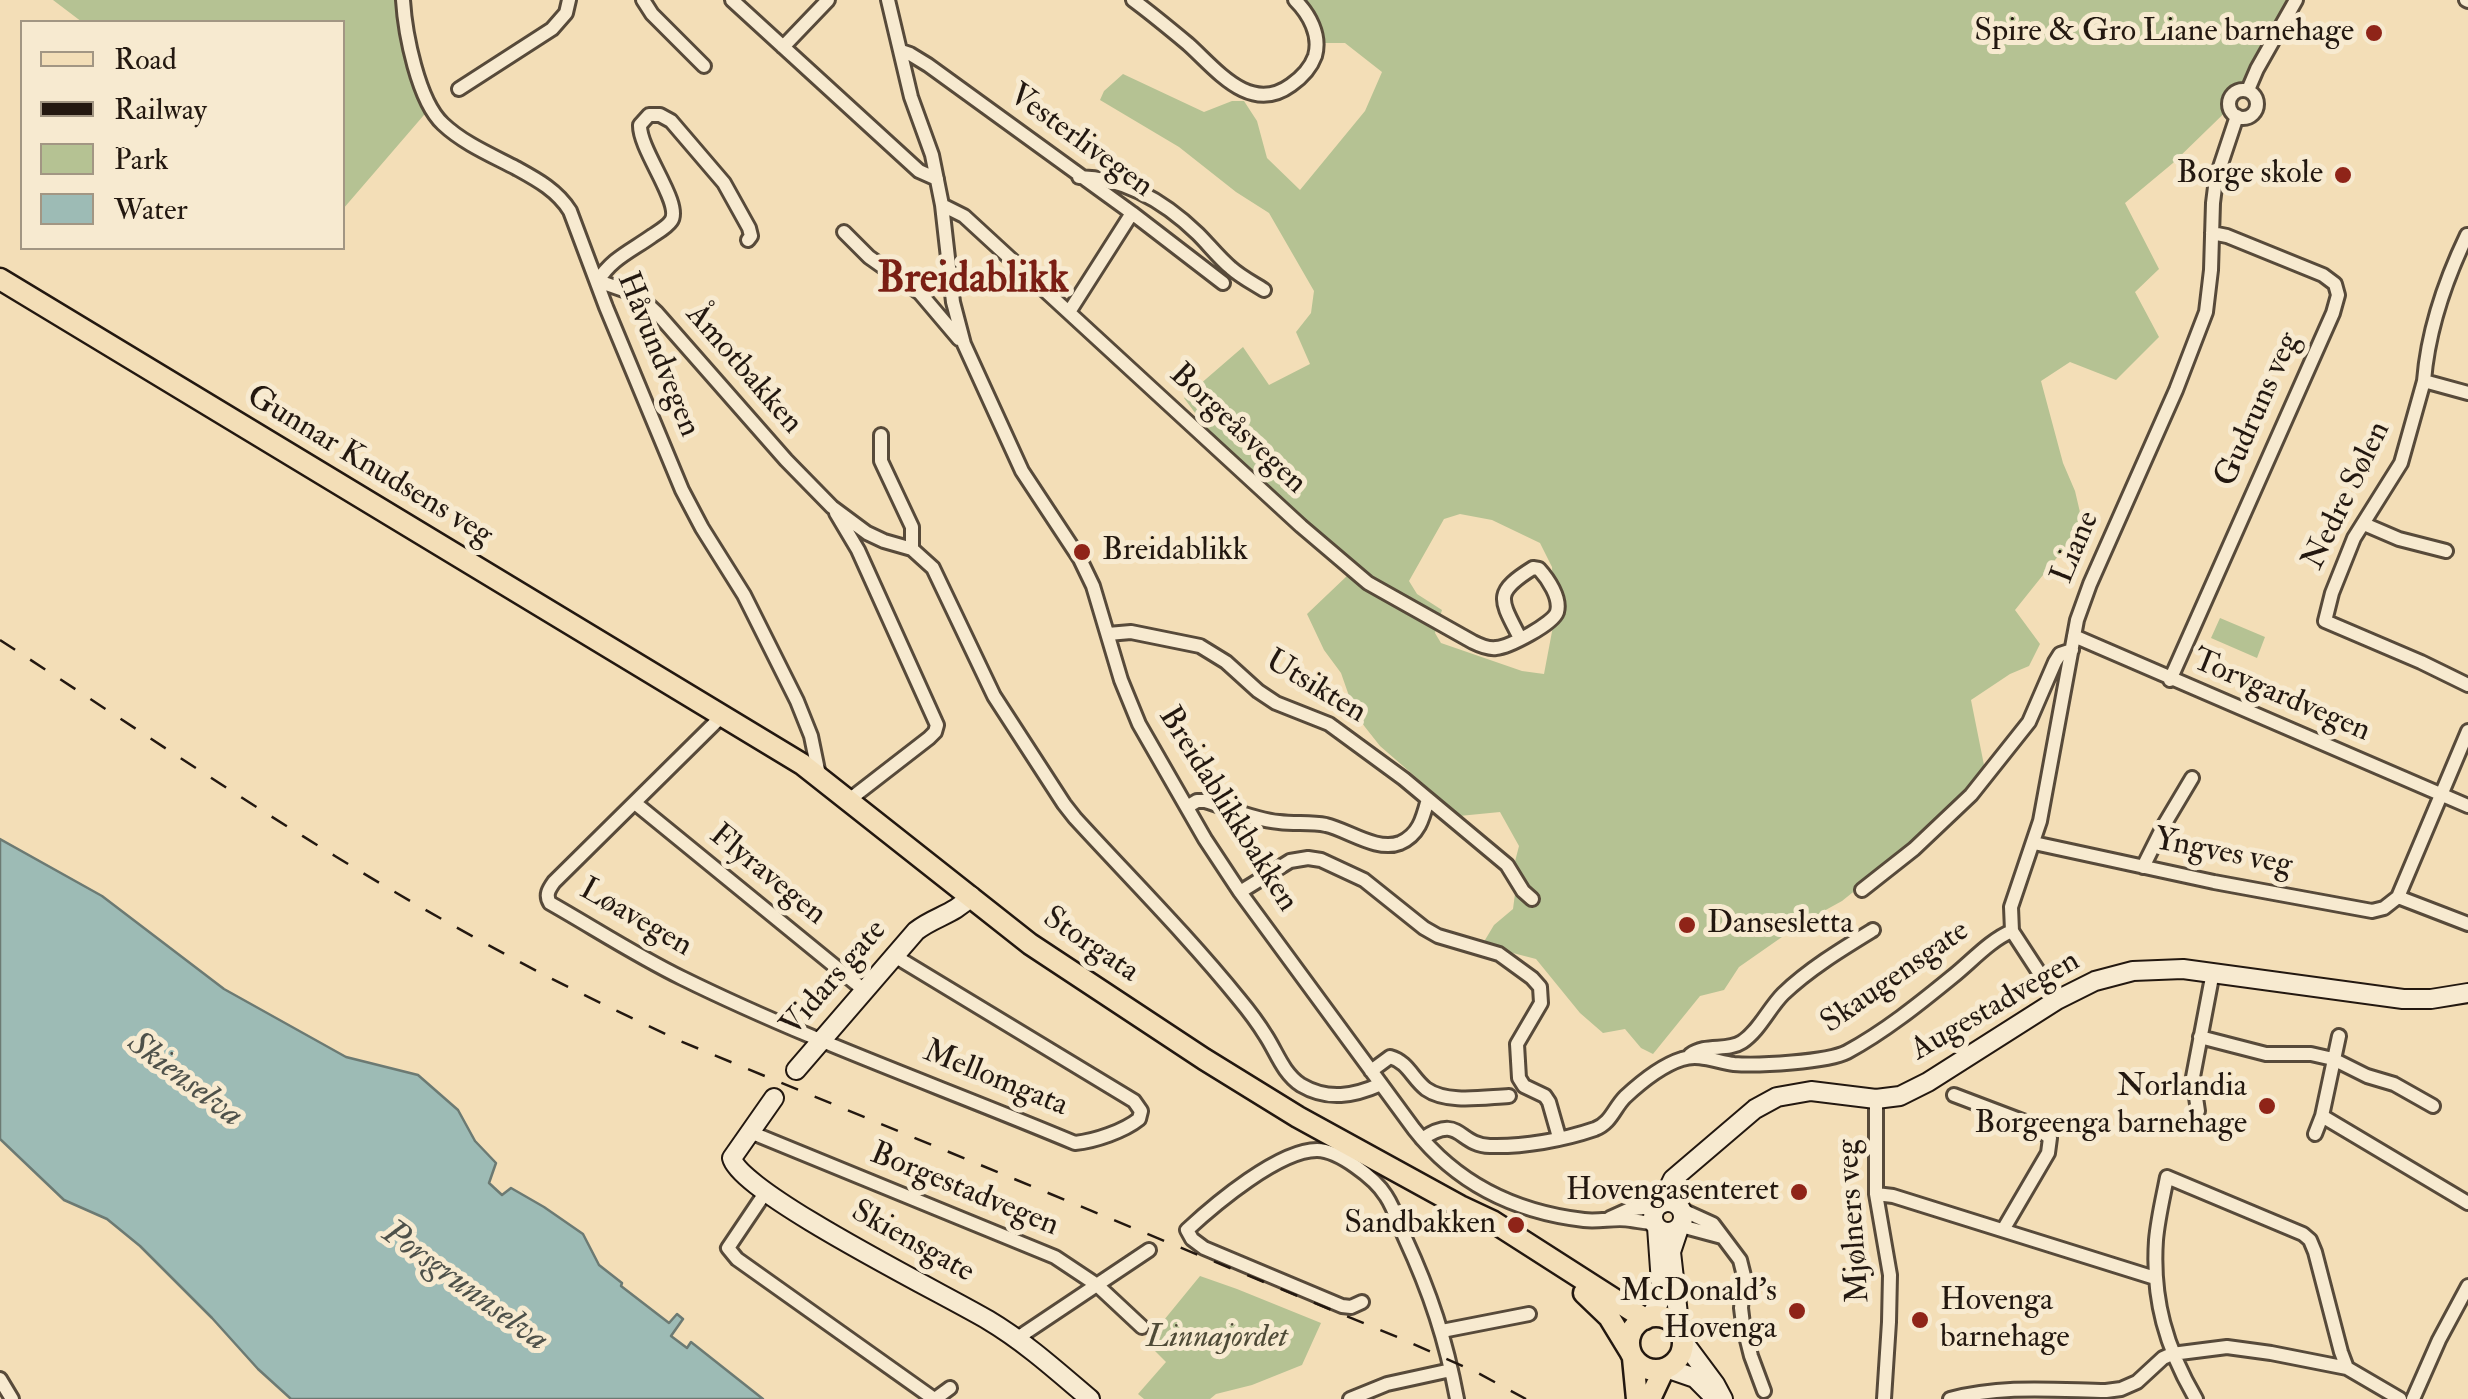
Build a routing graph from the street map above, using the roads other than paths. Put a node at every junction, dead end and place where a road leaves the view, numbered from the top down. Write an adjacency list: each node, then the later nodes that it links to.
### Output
1 (403, 0): 23 (street, Håvundvegen)
2 (569, 0): 13 (street)
3 (643, 0): 12 (street)
4 (732, 0): 10 (street)
5 (828, 0): 10 (street)
6 (888, 0): 11 (street, Breidablikkbakken)
7 (1133, 0): 8 (street)
8 (1295, 0)
9 (2296, 0): 19 (street, Liane)
10 (783, 47): 15 (street)
11 (900, 51): 14 (street, Vesterlivegen); 15 (street, Breidablikkbakken)
12 (704, 66)
13 (459, 89)
14 (1079, 176): 17 (street, Vesterlivegen); 25 (street)
15 (937, 179): 16 (street, Breidablikkbakken)
16 (942, 205): 26 (street, Borgeåsvegen); 27 (street, Breidablikkbakken)
17 (1132, 214): 24 (street, Vesterlivegen); 26 (street)
18 (844, 232): 27 (street)
19 (2212, 233): 37 (street, Liane); 38 (street, Gudruns veg)
20 (2467, 235): 28 (street, Nedre Sølen)
21 (748, 240): 23 (street)
22 (0, 279): 40 (main road, Gunnar Knudsens veg)
23 (598, 281): 31 (street, Åmotbakken); 42 (street, Håvundvegen)
24 (1223, 283)
25 (1264, 290)
26 (1069, 312): 36 (street, Borgeåsvegen)
27 (964, 344): 35 (street, Breidablikkbakken)
28 (2424, 381): 29 (street); 32 (street, Nedre Sølen)
29 (2468, 393)
30 (881, 436): 33 (street, Åmotbakken)
31 (832, 507): 33 (street, Åmotbakken); 46 (street)
32 (2364, 524): 34 (street); 39 (street, Nedre Sølen)
33 (912, 549): 72 (street, Åmotbakken)
34 (2446, 551)
35 (1108, 634): 45 (street, Utsikten); 49 (street, Breidablikkbakken)
36 (1520, 638): 36 (street)
37 (2073, 643): 38 (street, Torvgardvegen); 50 (street, Liane); 52 (street)
38 (2170, 680): 44 (street, Torvgardvegen)
39 (2468, 685)
40 (716, 710): 42 (main road, Storgata); 47 (street, Løavegen)
41 (2468, 732): 44 (street)
42 (820, 776): 46 (main road, Storgata)
43 (2192, 778): 51 (street)
44 (2441, 794): 48 (street, Torvgardvegen); 55 (street)
45 (1428, 799): 49 (street); 56 (street, Utsikten)
46 (850, 800): 54 (main road, Storgata)
47 (634, 804): 62 (street, Flyravegen); 67 (street, Løavegen)
48 (2468, 806)
49 (1187, 807): 53 (street, Breidablikkbakken)
50 (2034, 843): 51 (street, Yngves veg); 59 (street, Liane)
51 (2143, 867): 55 (street, Yngves veg)
52 (1862, 890)
53 (1240, 892): 71 (street, Breidablikkbakken); 82 (street)
54 (970, 896): 60 (main road, Vidars gate); 87 (main road, Storgata)
55 (2398, 897): 57 (street)
56 (1532, 900)
57 (2468, 924)
58 (1872, 930): 68 (street, Skaugensgate)
59 (2012, 932): 64 (street); 68 (street, Skaugensgate)
60 (894, 955): 62 (main road, Vidars gate); 67 (street, Mellomgata)
61 (2213, 972): 63 (main road, Augestadvegen); 64 (main road, Augestadvegen); 65 (street)
62 (864, 990): 67 (main road, Vidars gate)
63 (2468, 993)
64 (2057, 1000): 76 (main road, Augestadvegen)
65 (2200, 1036): 69 (street); 78 (street)
66 (2339, 1036): 69 (street)
67 (821, 1042): 70 (main road, Vidars gate)
68 (1689, 1057): 82 (street, Skaugensgate)
69 (2333, 1059): 77 (street); 79 (street)
70 (796, 1070)
71 (1371, 1070): 72 (street, Breidablikkbakken); 74 (street)
72 (1381, 1084): 83 (street, Breidablikkbakken)
73 (1954, 1095): 89 (street)
74 (1508, 1096)
75 (774, 1098): 80 (main road)
76 (1876, 1099): 85 (street, Mjølners veg); 88 (main road, Augestadvegen)
77 (2433, 1106)
78 (2198, 1111)
79 (2322, 1116): 81 (street); 86 (street)
80 (750, 1132): 84 (main road, Skiensgate); 92 (street, Borgestadvegen)
81 (2315, 1134)
82 (1559, 1137): 83 (street, Skaugensgate)
83 (1422, 1139): 88 (street, Breidablikkbakken)
84 (766, 1193): 100 (main road, Skiensgate); 111 (street)
85 (1876, 1194): 89 (street); 117 (street, Mjølners veg)
86 (2468, 1203)
87 (1460, 1206): 96 (main road, Storgata); 102 (main road, Storgata)
88 (1669, 1216): 96 (main road); 99 (main road, Augestadvegen); 108 (street)
89 (2004, 1230): 91 (street)
90 (1149, 1250): 92 (street)
91 (2155, 1278): 101 (street); 103 (street)
92 (1097, 1285): 97 (street, Borgestadvegen); 100 (street)
93 (2468, 1286): 121 (street)
94 (1362, 1302): 98 (street)
95 (1530, 1314): 98 (street)
96 (1648, 1318): 99 (main road); 102 (main road)
97 (1142, 1327)
98 (1442, 1331): 105 (street)
99 (1682, 1336): 104 (main road); 116 (main road)
100 (1016, 1338): 109 (main road, Skiensgate)
101 (2172, 1354): 103 (street); 118 (street); 119 (street)
102 (1632, 1355): 104 (main road); 114 (main road)
103 (2348, 1368): 120 (street)
104 (1665, 1369): 115 (main road); 116 (main road)
105 (1451, 1370): 112 (street); 113 (street)
106 (0, 1379): 110 (street)
107 (950, 1388): 111 (street)
108 (1764, 1391)
109 (1084, 1397)
110 (12, 1399)
111 (934, 1399)
112 (1350, 1399)
113 (1457, 1399)
114 (1637, 1399)
115 (1650, 1399)
116 (1719, 1399)
117 (1884, 1399)
118 (1950, 1399)
119 (2196, 1399)
120 (2400, 1399)
121 (2412, 1399)

